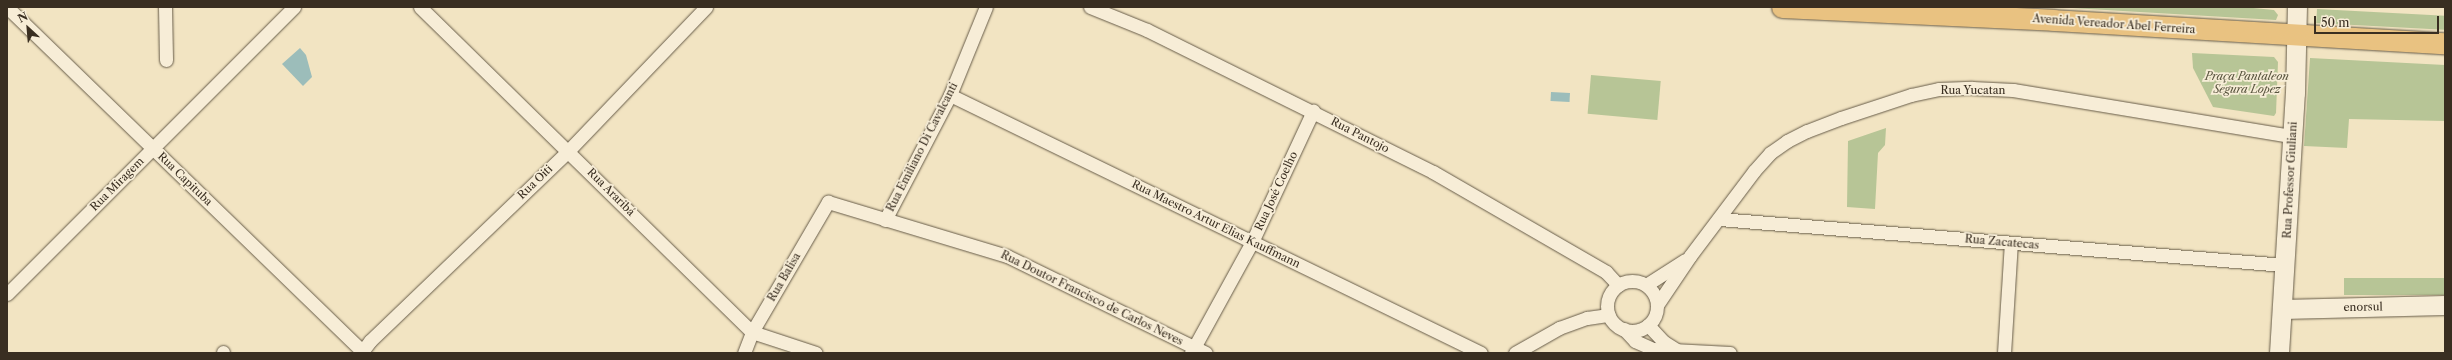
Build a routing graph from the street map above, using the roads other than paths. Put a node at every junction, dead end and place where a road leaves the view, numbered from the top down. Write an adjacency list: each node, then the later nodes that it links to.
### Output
1 (7, 7): 16 (street, Rua Capituba)
2 (165, 7): 12 (street)
3 (294, 7): 16 (street, Rua Miragem)
4 (420, 7): 17 (street, Rua Araribá)
5 (706, 7): 17 (street, Rua Oiti)
6 (986, 7): 13 (street, Rua Emiliano Di Cavalcanti)
7 (1090, 7): 14 (street, Rua Pantojo)
8 (1782, 7): 10 (main road, Avenida Vereador Abel Ferreira)
9 (2297, 7): 10 (street, Rua Professor Giuliani)
10 (2296, 36): 11 (main road, Avenida Vereador Abel Ferreira); 15 (street, Rua Professor Giuliani)
11 (2445, 43)
12 (166, 60)
13 (950, 95): 20 (street, Rua Emiliano Di Cavalcanti); 21 (street, Rua Maestro Artur Elias Kauffmann)
14 (1313, 111): 21 (street, Rua José Coelho); 25 (street, Rua Pantojo)
15 (2292, 136): 19 (street, Rua Yucatan); 24 (street, Rua Professor Giuliani)
16 (153, 148): 27 (street, Rua Miragem); 37 (street, Rua Capituba)
17 (569, 150): 34 (street, Rua Araribá); 37 (street, Rua Oiti)
18 (826, 203): 20 (street, Rua Doutor Francisco de Carlos Neves); 34 (street, Rua Balisa)
19 (1719, 219): 22 (street, Rua Zacatecas); 23 (street, Rua Yucatan)
20 (885, 220): 35 (street, Rua Doutor Francisco de Carlos Neves)
21 (1252, 242): 35 (street, Rua José Coelho); 41 (street, Rua Maestro Artur Elias Kauffmann)
22 (2011, 243): 24 (street, Rua Zacatecas); 44 (street)
23 (1690, 256): 26 (street, Rua Yucatan); 28 (street, Rua Yucatan)
24 (2284, 266): 30 (street, Rua Professor Giuliani)
25 (1618, 285): 26 (street); 31 (street)
26 (1646, 285): 28 (street)
27 (7, 294)
28 (1657, 305): 32 (street)
29 (2445, 305): 30 (street, enorsul)
30 (2282, 309): 45 (street, Rua Professor Giuliani)
31 (1609, 315): 33 (street); 42 (street)
32 (1648, 325): 33 (street); 36 (street)
33 (1624, 329): 36 (street)
34 (752, 332): 38 (street, Rua Balisa); 39 (street, Rua Araribá)
35 (1193, 350): 40 (street, Rua Doutor Francisco de Carlos Neves)
36 (1677, 350): 43 (street)
37 (362, 352)
38 (744, 353)
39 (816, 353)
40 (1206, 353)
41 (1481, 353)
42 (1515, 353)
43 (1730, 353)
44 (2004, 353)
45 (2279, 353)

